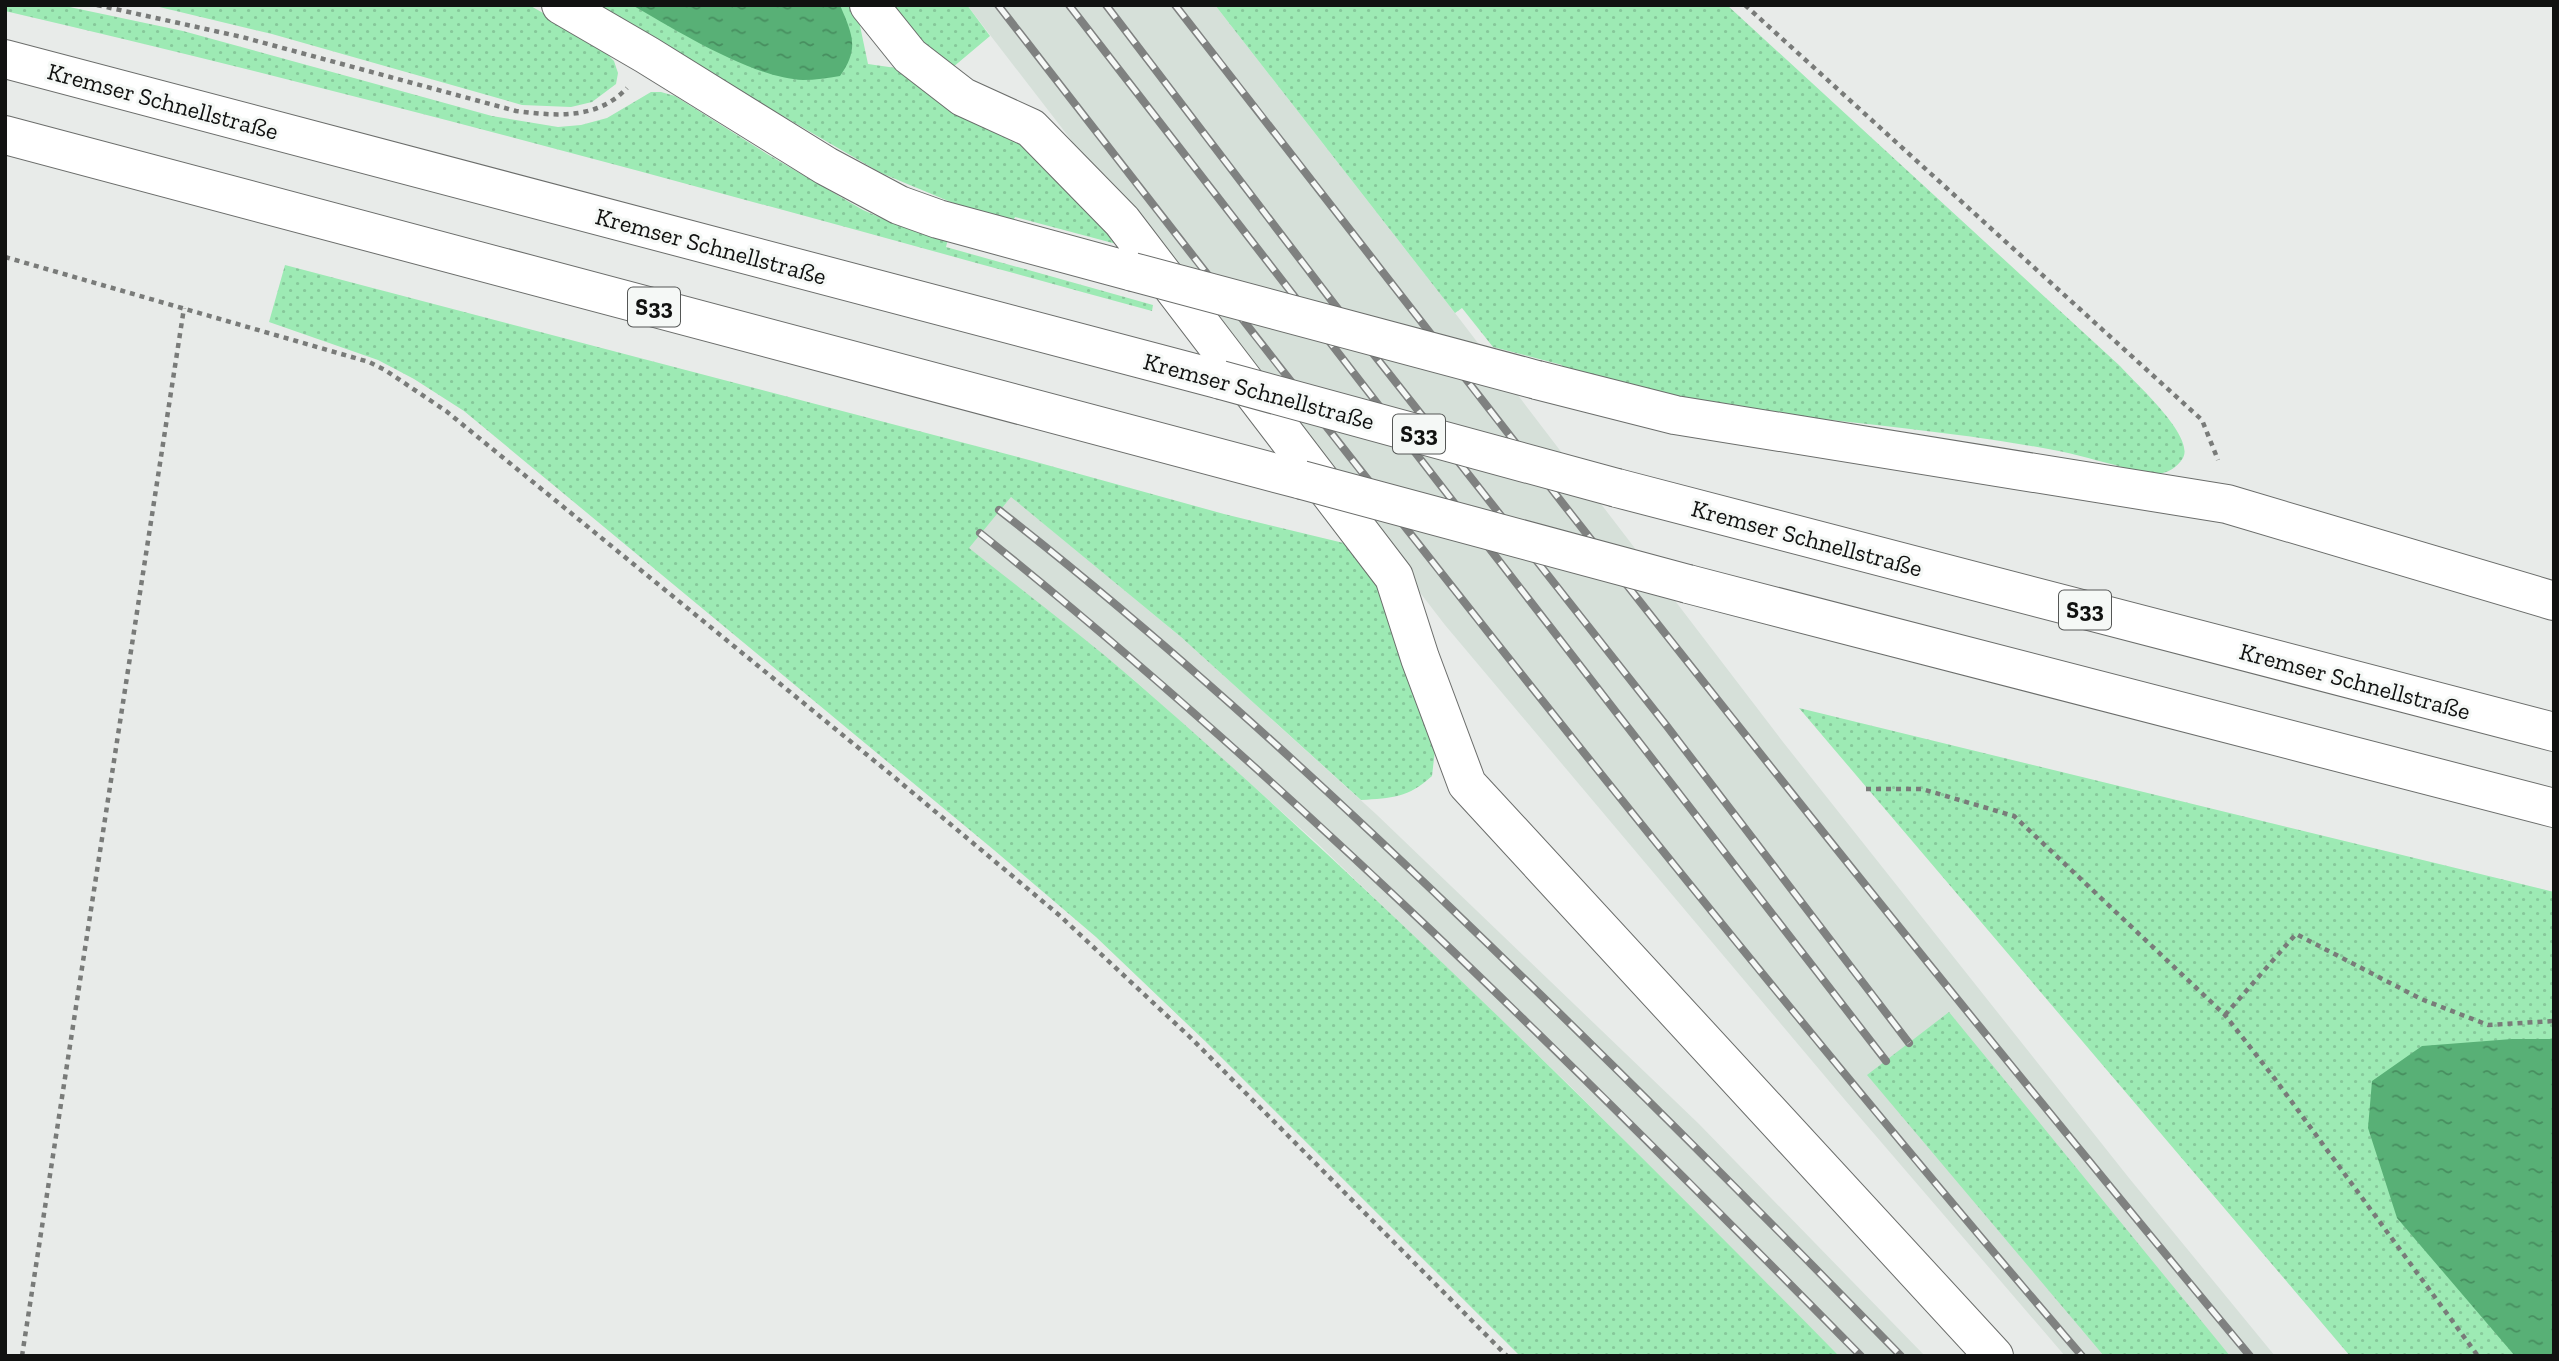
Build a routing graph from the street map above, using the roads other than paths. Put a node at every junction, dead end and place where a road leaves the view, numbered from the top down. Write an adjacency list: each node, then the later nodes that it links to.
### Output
1 (561, 5): 5 (main road, bridge)
2 (869, 5): 8 (main road)
3 (5, 59): 6 (main road, Kremser Schnellstraße / S33, bridge)
4 (5, 135): 7 (main road, S33, bridge)
5 (2554, 601)
6 (2554, 732)
7 (2554, 808)
8 (1994, 1356)

